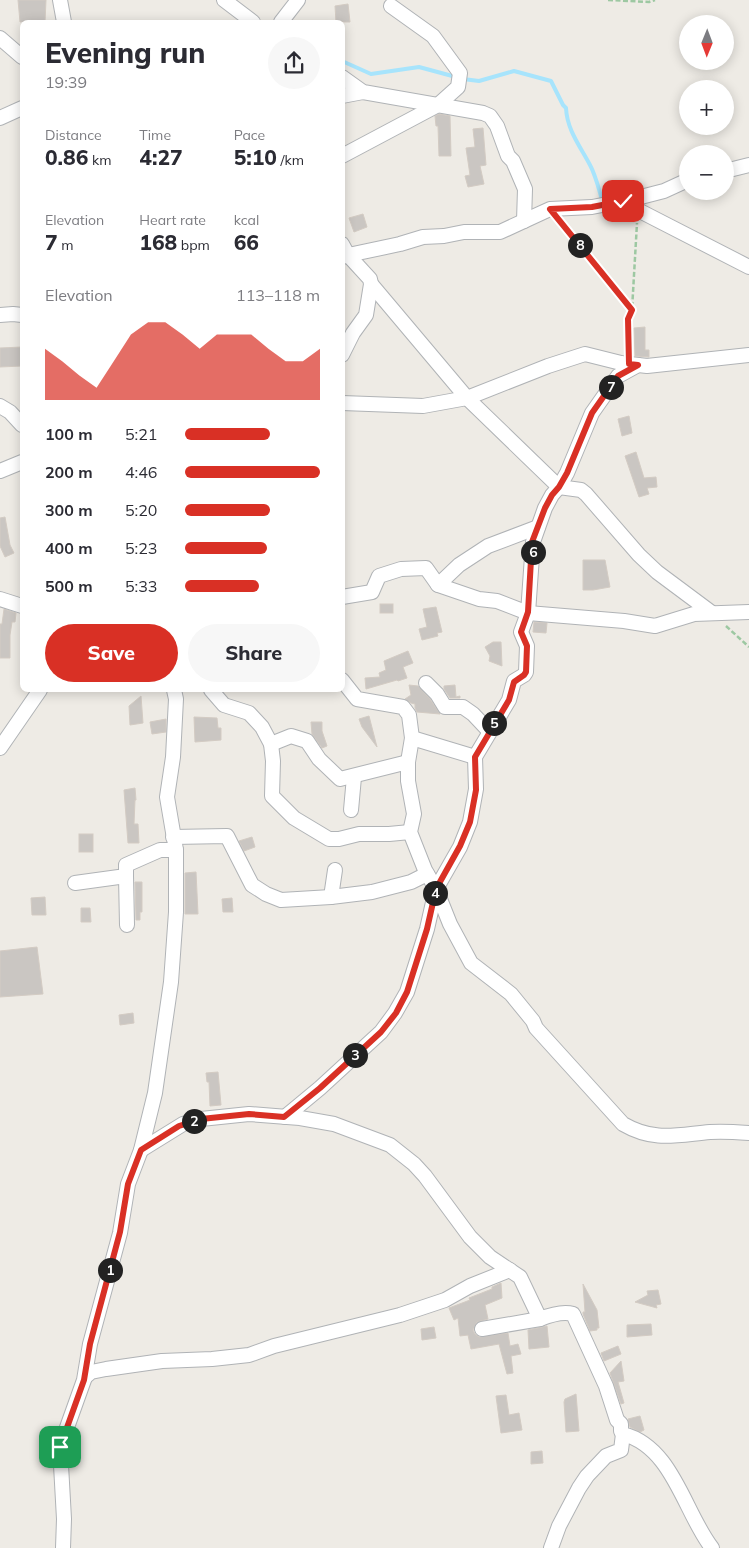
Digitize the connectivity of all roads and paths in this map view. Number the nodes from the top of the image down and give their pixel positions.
1 (60, 0) edge
2 (224, 0) edge
3 (298, 0) edge
4 (608, 0) edge
5 (655, 0) edge
6 (391, 6) dead end
7 (64, 20) edge
8 (250, 20) edge
9 (283, 20) edge
10 (0, 38) edge
11 (20, 55) edge
12 (345, 79) edge
13 (363, 92) junction
14 (345, 95) edge
15 (438, 105) junction
16 (20, 109) edge
17 (0, 118) edge
18 (345, 154) edge
19 (749, 165) edge
20 (734, 169) edge
21 (679, 184) edge
22 (613, 203) junction
23 (634, 208) junction
24 (550, 209) junction
25 (524, 221) junction
26 (345, 252) edge
27 (345, 253) edge
28 (749, 267) edge
29 (371, 284) junction
30 (632, 310) junction
31 (0, 315) edge
32 (20, 315) edge
33 (345, 349) edge
34 (749, 355) edge
35 (634, 365) junction
36 (467, 398) junction
37 (345, 403) edge
38 (0, 406) edge
39 (20, 423) edge
40 (20, 463) edge
41 (0, 472) edge
42 (559, 487) junction
43 (538, 527) junction
44 (438, 585) junction
45 (345, 596) edge
46 (0, 599) edge
47 (20, 605) edge
48 (528, 612) junction
49 (749, 612) edge
50 (712, 613) junction
51 (749, 647) edge
52 (426, 683) dead end
53 (345, 684) edge
54 (39, 692) edge
55 (174, 692) edge
56 (213, 692) edge
57 (489, 731) junction
58 (412, 738) junction
59 (271, 744) junction
60 (0, 748) edge
61 (475, 757) junction
62 (408, 762) junction
63 (354, 777) junction
64 (351, 810) dead end
65 (410, 832) junction
66 (174, 843) junction
67 (335, 870) dead end
68 (427, 874) junction
69 (126, 876) junction
70 (76, 883) dead end
71 (436, 889) junction
72 (332, 897) junction
73 (127, 925) dead end
74 (284, 1117) junction
75 (749, 1133) edge
76 (141, 1150) junction
77 (510, 1270) junction
78 (540, 1319) junction
79 (482, 1329) dead end
80 (84, 1377) junction
81 (623, 1434) junction
82 (63, 1548) edge
83 (551, 1548) edge
84 (712, 1548) edge

1 - 7 street
2 - 8 street
3 - 9 street
4 - 5 path
6 - 15 street
10 - 11 street
12 - 13 street
13 - 14 street
13 - 15 street
15 - 18 street
15 - 25 street
16 - 17 street
19 - 20 street
21 - 22 street
22 - 23 street
22 - 24 street
23 - 28 street
23 - 30 path
24 - 25 street
24 - 30 path
25 - 26 street
27 - 29 street
29 - 33 street
29 - 36 street
30 - 35 path
31 - 32 street
34 - 35 street
35 - 36 street
35 - 42 street
36 - 37 street
36 - 42 street
38 - 39 street
40 - 41 street
42 - 43 street
42 - 50 street
43 - 44 street
43 - 48 street
44 - 45 street
44 - 48 street
46 - 47 street
48 - 50 street
48 - 57 street
49 - 50 street
50 - 51 path
52 - 57 street
53 - 58 street
54 - 60 street
55 - 66 street
56 - 59 street
57 - 61 street
58 - 61 street
58 - 62 street
59 - 63 street
59 - 65 street
61 - 71 street
62 - 63 street
62 - 65 street
63 - 64 street
65 - 68 street
66 - 69 street
66 - 72 street
66 - 76 street
67 - 72 street
68 - 71 street
68 - 72 street
69 - 70 street
69 - 73 street
71 - 74 street
71 - 75 street
74 - 76 street
74 - 77 street
76 - 80 street
77 - 78 street
77 - 80 street
78 - 79 street
78 - 81 street
80 - 82 street
81 - 83 street
81 - 84 street

